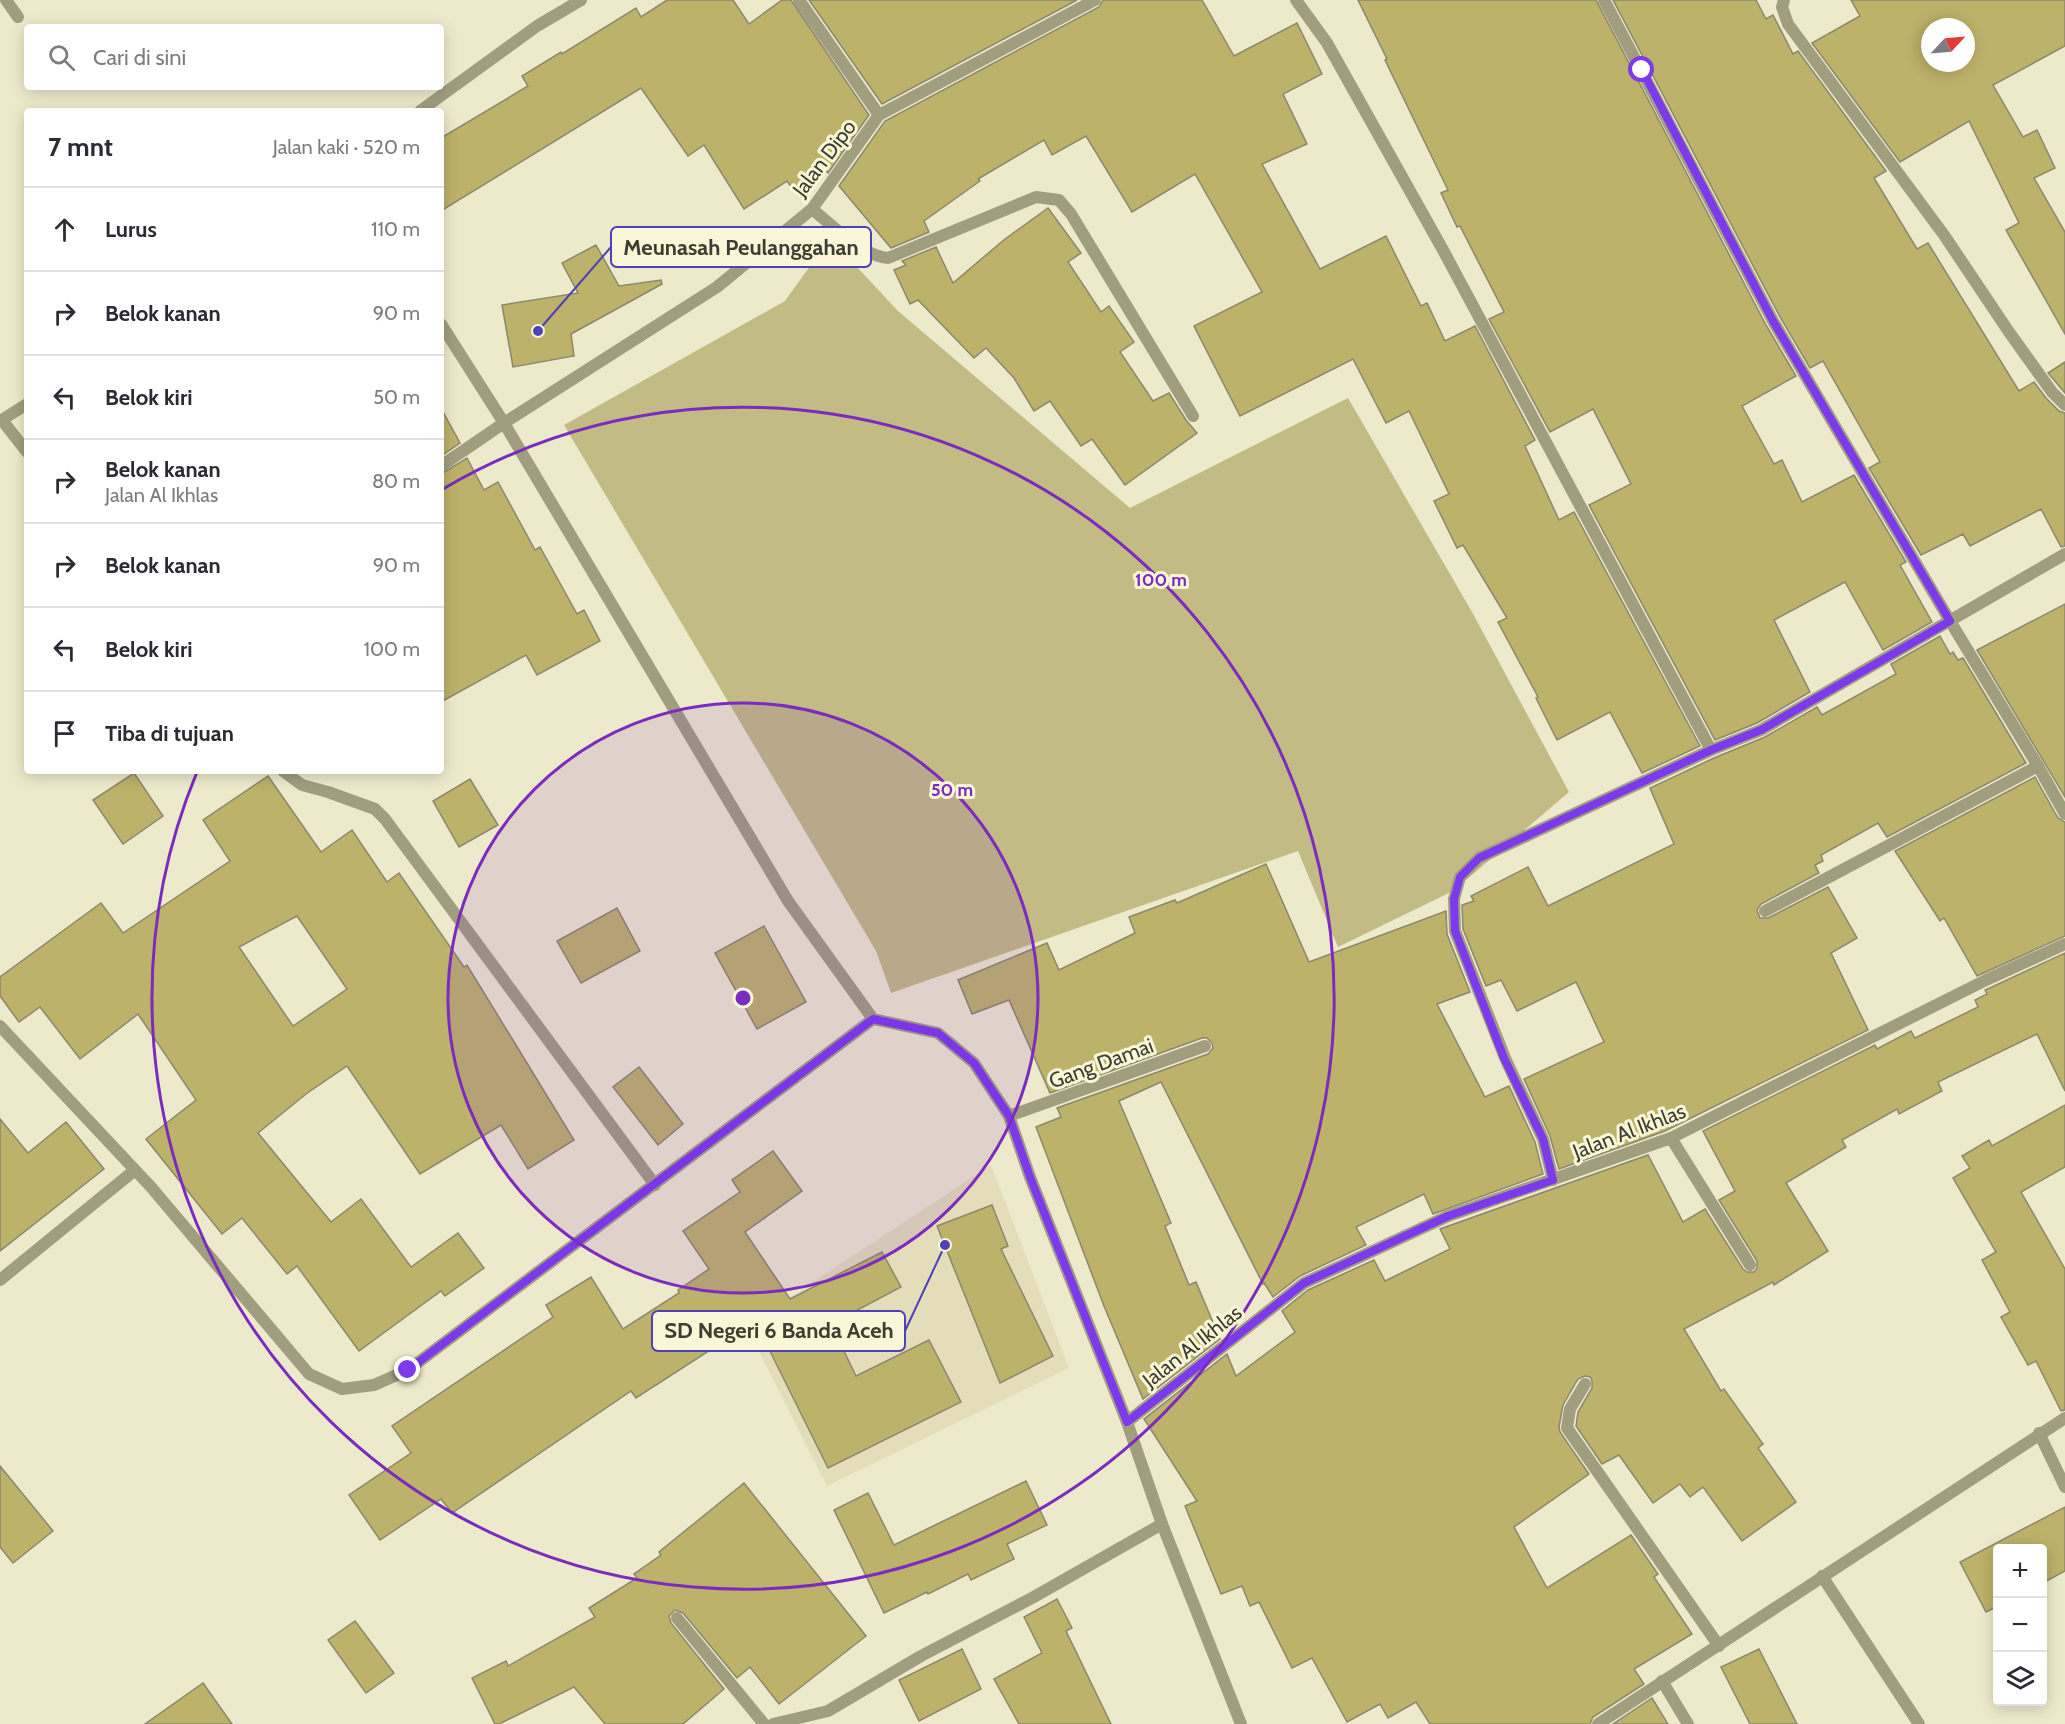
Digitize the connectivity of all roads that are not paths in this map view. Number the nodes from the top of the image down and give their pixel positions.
1 (6, 0) edge
2 (581, 0) edge
3 (799, 0) edge
4 (1095, 0) edge
5 (1296, 0) edge
6 (1604, 0) edge
7 (1784, 0) edge
8 (18, 17) dead end
9 (424, 108) edge
10 (879, 115) junction
11 (812, 209) junction
12 (444, 329) edge
13 (2065, 405) edge
14 (24, 406) edge
15 (1193, 416) dead end
16 (1, 420) edge
17 (504, 423) junction
18 (24, 448) edge
19 (444, 464) edge
20 (2065, 554) edge
21 (1950, 621) junction
22 (1711, 750) junction
23 (2038, 766) junction
24 (287, 774) edge
25 (2065, 814) edge
26 (1765, 911) dead end
27 (2065, 944) edge
28 (873, 1019) junction
29 (0, 1026) edge
30 (1205, 1046) dead end
31 (1009, 1116) junction
32 (1671, 1138) junction
33 (135, 1170) junction
34 (1553, 1180) junction
35 (655, 1185) junction
36 (1750, 1265) dead end
37 (0, 1280) edge
38 (1585, 1384) dead end
39 (2065, 1418) edge
40 (1127, 1422) junction
41 (2039, 1433) junction
42 (2065, 1487) edge
43 (1162, 1524) junction
44 (1822, 1576) junction
45 (677, 1618) dead end
46 (1719, 1646) junction
47 (1662, 1681) junction
48 (764, 1724) edge
49 (773, 1724) edge
50 (1241, 1724) edge
51 (1598, 1724) edge
52 (1688, 1724) edge
53 (1919, 1724) edge

1 - 8 street
2 - 9 street
3 - 10 street, Jalan Dipo
4 - 10 street
5 - 22 street
6 - 21 street
7 - 13 street
10 - 11 street, Jalan Dipo
11 - 15 street
11 - 17 street, Jalan Dipo
12 - 17 street
14 - 16 street
16 - 18 street
17 - 19 street, Jalan Dipo
17 - 28 street
20 - 21 street
21 - 22 street
21 - 23 street
22 - 34 street
23 - 25 street
23 - 26 street
24 - 35 street
27 - 32 street, Jalan Al Ikhlas
28 - 31 street
28 - 35 street
29 - 33 street
30 - 31 street, Gang Damai
31 - 40 street
32 - 34 street, Jalan Al Ikhlas
32 - 36 street
33 - 35 street
33 - 37 street
34 - 40 street, Jalan Al Ikhlas
38 - 46 street
39 - 41 street
40 - 43 street
41 - 42 street
41 - 44 street
43 - 49 street
43 - 50 street
44 - 46 street
44 - 53 street
45 - 48 street
46 - 47 street
47 - 51 street
47 - 52 street

